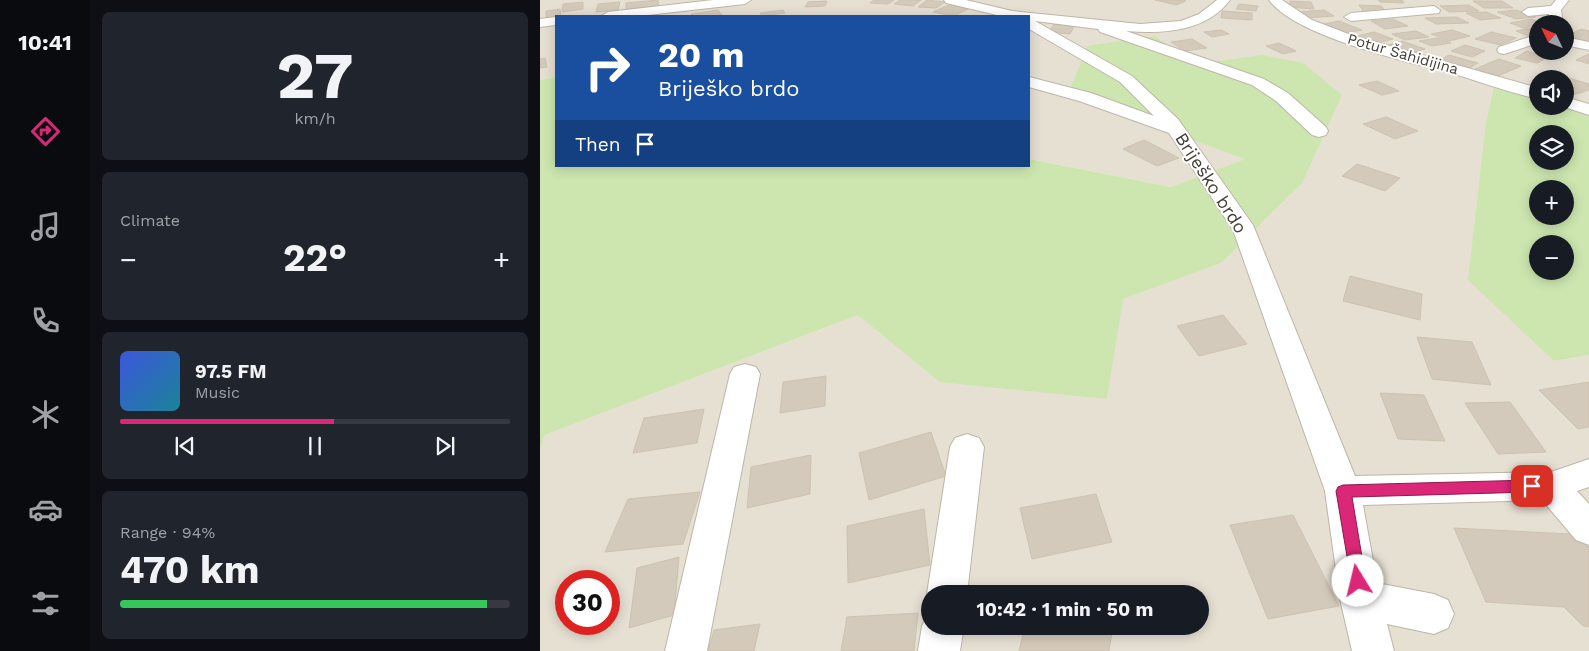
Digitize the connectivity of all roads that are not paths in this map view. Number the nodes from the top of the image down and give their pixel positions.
1 (745, 0) edge
2 (950, 0) edge
3 (987, 0) edge
4 (1224, 0) edge
5 (1275, 0) edge
6 (1419, 0) edge
7 (1559, 5) edge
8 (1528, 12) dead end
9 (617, 15) edge
10 (1008, 15) edge
11 (1014, 15) edge
12 (1030, 16) edge
13 (1351, 17) dead end
14 (555, 21) edge
15 (540, 23) edge
16 (1030, 24) edge
17 (1101, 24) junction
18 (1529, 41) edge
19 (1574, 43) edge
20 (1589, 46) edge
21 (1504, 50) dead end
22 (1030, 82) edge
23 (1529, 91) edge
24 (1574, 105) edge
25 (1589, 110) edge
26 (1176, 129) junction
27 (1320, 131) dead end
28 (745, 374) dead end
29 (967, 447) dead end
30 (1589, 473) edge
31 (1551, 486) junction
32 (1343, 491) junction
33 (1589, 529) edge
34 (948, 585) edge
35 (1360, 599) junction
36 (1434, 614) dead end
37 (942, 635) edge
38 (686, 651) edge
39 (939, 651) edge
40 (1373, 651) edge

1 - 9 street
2 - 10 street
3 - 11 street, Briješko brdo
4 - 17 street
5 - 23 street, Potur Šahidijina
6 - 13 street, Potur Šahidijina
7 - 8 street
12 - 17 street
14 - 15 street
16 - 26 street, Briješko brdo
17 - 27 street
18 - 21 street
19 - 20 street
22 - 26 street
24 - 25 street
26 - 32 street, Briješko brdo
28 - 38 street
29 - 34 street
30 - 31 street
31 - 32 street
31 - 33 street
32 - 35 street, Briješko brdo
35 - 36 street
35 - 40 street, Briješko brdo
37 - 39 street

